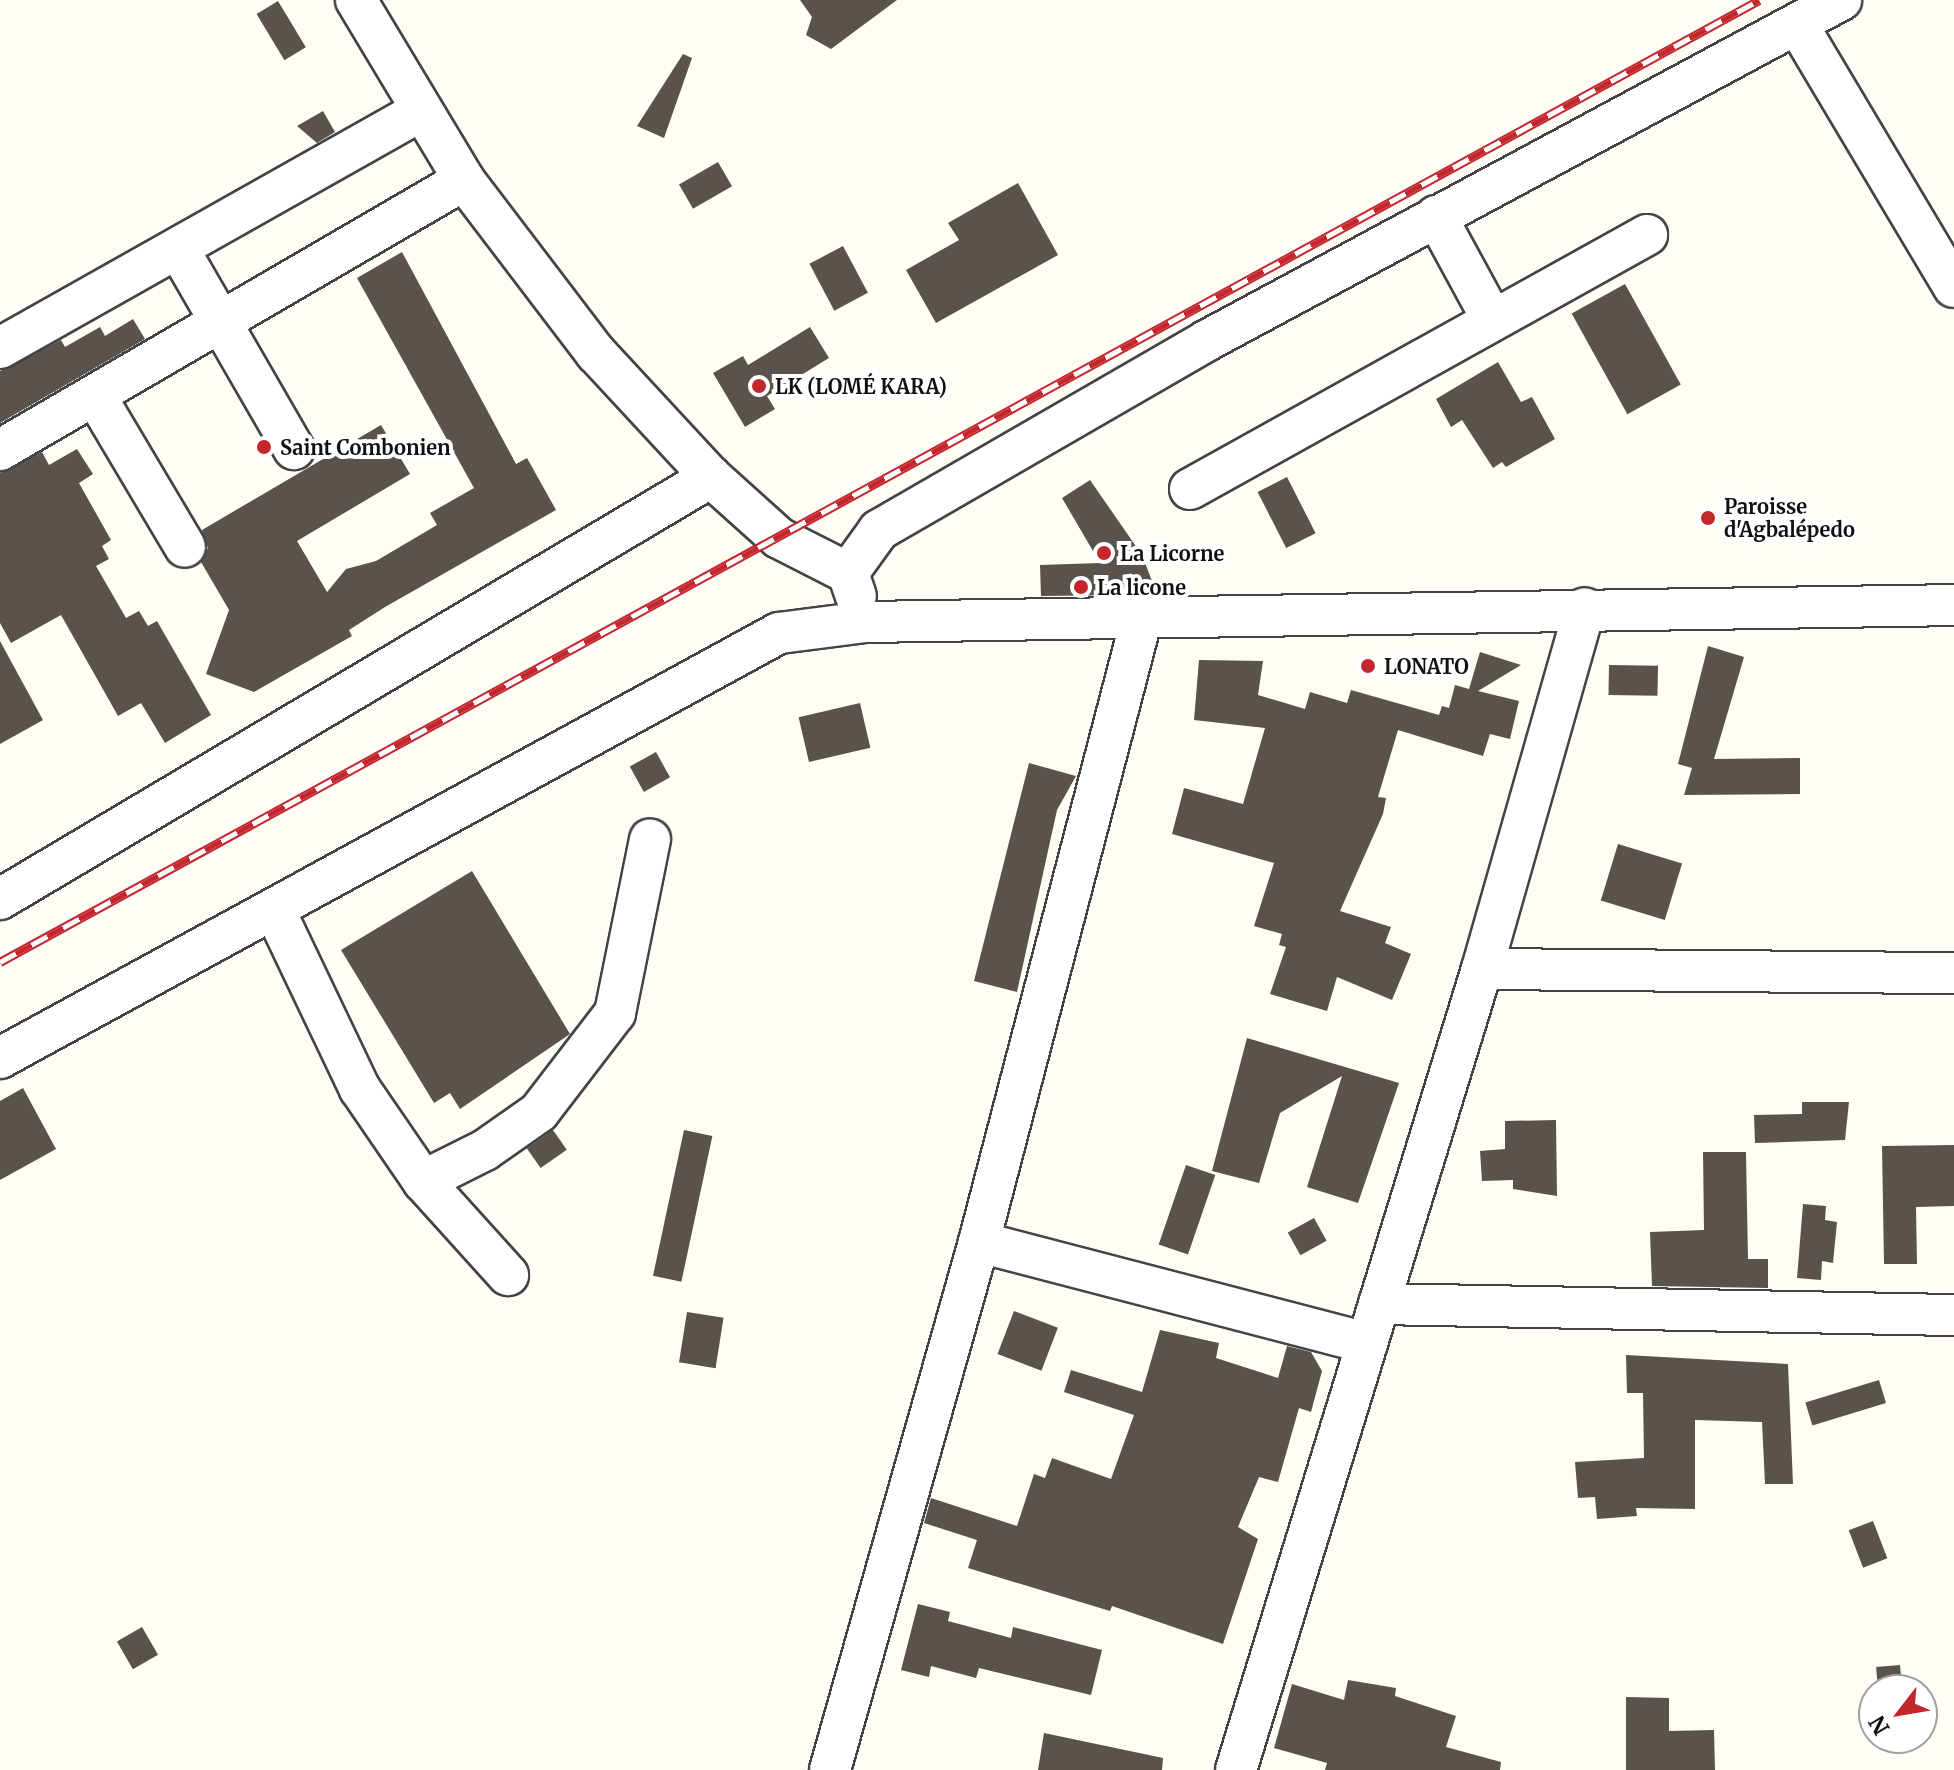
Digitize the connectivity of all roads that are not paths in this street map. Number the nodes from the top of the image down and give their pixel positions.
1 (356, 0) edge
2 (1841, 0) edge
3 (1797, 24) junction
4 (422, 110) junction
5 (464, 180) junction
6 (1436, 216) junction
7 (1647, 235) dead end
8 (179, 250) junction
9 (1954, 287) edge
10 (1492, 319) junction
11 (222, 323) junction
12 (0, 348) edge
13 (96, 397) junction
14 (294, 449) dead end
15 (0, 450) edge
16 (711, 477) junction
17 (1190, 489) dead end
18 (185, 547) dead end
19 (848, 573) junction
20 (1954, 605) edge
21 (1585, 608) junction
22 (1142, 617) junction
23 (865, 622) junction
24 (650, 839) dead end
25 (0, 899) edge
26 (274, 909) junction
27 (1482, 969) junction
28 (1954, 973) edge
29 (0, 1058) edge
30 (423, 1181) junction
31 (979, 1242) junction
32 (508, 1275) dead end
33 (1379, 1304) junction
34 (1954, 1315) edge
35 (1367, 1343) junction
36 (830, 1770) edge
37 (1236, 1770) edge

1 - 4 street
2 - 3 street
3 - 6 street
3 - 9 street
4 - 5 street
4 - 8 street
5 - 11 street
5 - 16 street
6 - 10 street
6 - 19 street
7 - 10 street
8 - 11 street
8 - 12 street
10 - 17 street
11 - 13 street
11 - 14 street
13 - 15 street
13 - 18 street
16 - 19 street
16 - 25 street
19 - 23 street
20 - 21 street
21 - 22 street
21 - 27 street
22 - 23 street
22 - 31 street
23 - 26 street
24 - 30 street
26 - 29 street
26 - 30 street
27 - 28 street
27 - 33 street
30 - 32 street
31 - 35 street
31 - 36 street
33 - 34 street
33 - 35 street
35 - 37 street

